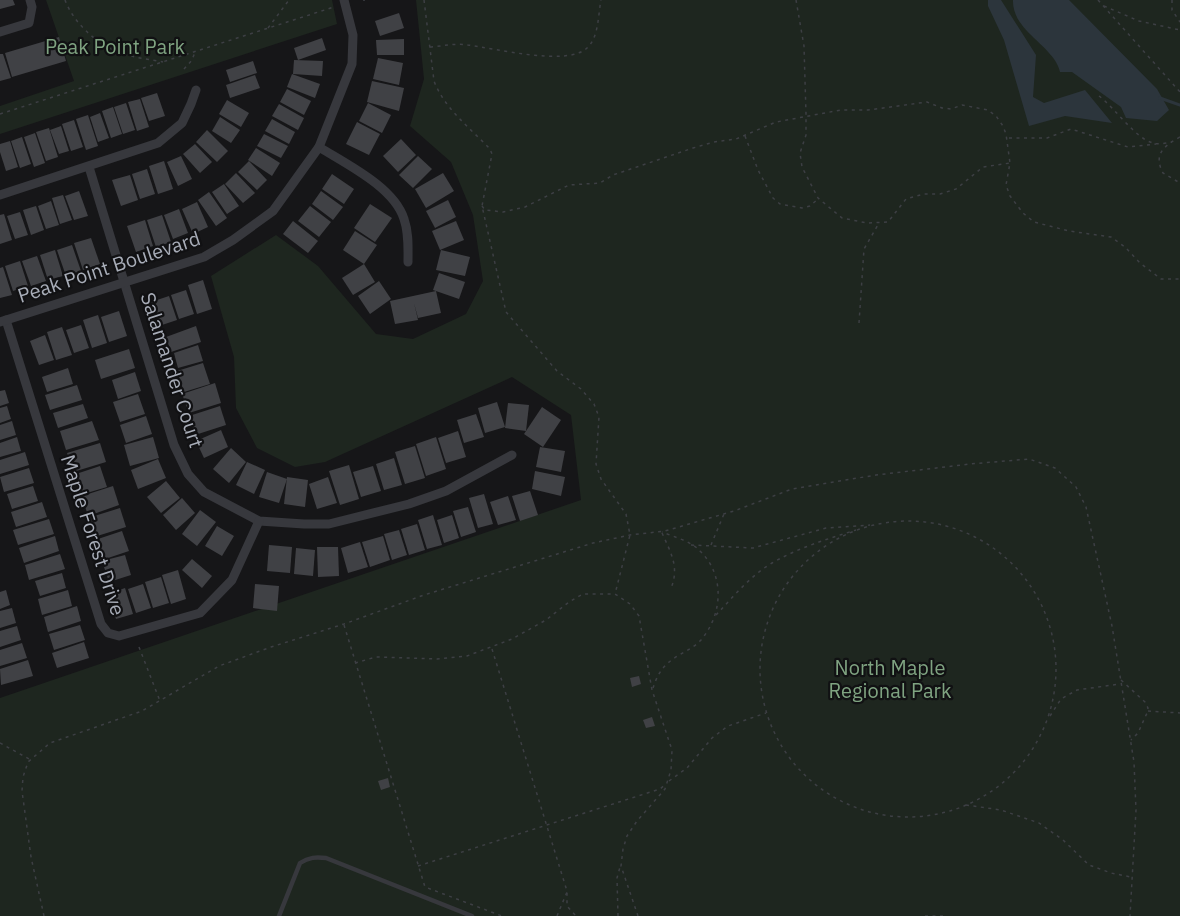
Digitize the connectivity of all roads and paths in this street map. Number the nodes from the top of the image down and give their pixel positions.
1 (30, 0) edge
2 (65, 0) edge
3 (289, 0) edge
4 (344, 0) edge
5 (424, 0) edge
6 (601, 0) edge
7 (796, 0) edge
8 (1098, 0) edge
9 (1172, 0) edge
10 (1102, 6) junction
11 (334, 7) dead end
12 (1180, 22) edge
13 (267, 28) junction
14 (1180, 30) edge
15 (0, 32) edge
16 (430, 47) junction
17 (195, 52) junction
18 (163, 62) junction
19 (184, 69) dead end
20 (196, 90) dead end
21 (1180, 92) edge
22 (1100, 96) dead end
23 (0, 114) edge
24 (806, 116) junction
25 (745, 135) junction
26 (1180, 137) edge
27 (1007, 138) junction
28 (1172, 142) junction
29 (1156, 144) junction
30 (319, 147) junction
31 (1010, 163) junction
32 (88, 167) junction
33 (1180, 183) edge
34 (0, 195) edge
35 (818, 198) junction
36 (482, 206) junction
37 (879, 223) junction
38 (408, 262) dead end
39 (1180, 279) edge
40 (125, 282) junction
41 (3, 321) edge
42 (859, 323) dead end
43 (512, 455) dead end
44 (724, 514) junction
45 (259, 521) junction
46 (874, 525) junction
47 (661, 532) junction
48 (630, 535) junction
49 (691, 545) junction
50 (711, 546) junction
51 (671, 588) dead end
52 (615, 594) junction
53 (716, 615) junction
54 (344, 624) junction
55 (139, 647) dead end
56 (492, 648) junction
57 (356, 663) junction
58 (1120, 680) junction
59 (1121, 684) junction
60 (652, 690) junction
61 (160, 701) junction
62 (1147, 711) junction
63 (767, 712) junction
64 (1180, 713) edge
65 (1048, 720) junction
66 (1130, 740) junction
67 (0, 743) edge
68 (31, 760) junction
69 (667, 782) junction
70 (964, 805) junction
71 (546, 825) junction
72 (418, 866) junction
73 (621, 866) junction
74 (1132, 877) junction
75 (567, 891) junction
76 (44, 916) edge
77 (279, 916) edge
78 (472, 916) edge
79 (502, 916) edge
80 (557, 916) edge
81 (576, 916) edge
82 (618, 916) edge
83 (638, 916) edge
84 (925, 916) edge
85 (946, 916) edge
86 (1130, 916) edge

1 - 15 street
2 - 18 path
3 - 13 path
4 - 30 street, Peak Point Boulevard
5 - 16 path
6 - 16 path
7 - 24 path
8 - 10 path
9 - 12 path
10 - 14 path
10 - 21 path
11 - 13 path
13 - 17 path
16 - 36 path
17 - 18 path
17 - 19 path
18 - 23 path
20 - 32 street
22 - 29 path
24 - 25 path
24 - 27 path
24 - 35 path
25 - 35 path
25 - 36 path
26 - 28 path
27 - 29 path
27 - 31 path
28 - 29 path
28 - 33 path
30 - 38 street
30 - 40 street, Peak Point Boulevard
31 - 37 path
31 - 39 path
32 - 34 street
32 - 40 street, Salamander Court
35 - 37 path
36 - 48 path
37 - 42 path
40 - 41 street, Peak Point Boulevard
40 - 45 street, Salamander Court
41 - 45 street, Maple Forest Drive
43 - 45 street, Salamander Court
44 - 47 path
44 - 50 path
44 - 58 path
46 - 50 path
46 - 53 path
46 - 63 path
46 - 65 path
47 - 48 path
47 - 49 path
47 - 51 path
48 - 52 path
48 - 54 path
49 - 50 path
49 - 53 path
52 - 56 path
52 - 60 path
53 - 60 path
54 - 57 path
54 - 61 path
55 - 61 path
56 - 57 path
56 - 71 path
57 - 72 path
58 - 59 path
58 - 62 path
59 - 65 path
59 - 66 path
60 - 69 path
61 - 68 path
62 - 64 path
62 - 66 path
63 - 69 path
63 - 70 path
65 - 70 path
66 - 74 path
67 - 68 path
68 - 76 path
69 - 71 path
69 - 73 path
70 - 74 path
71 - 72 path
71 - 75 path
72 - 79 path
73 - 82 path
73 - 83 path
74 - 86 path
75 - 80 path
75 - 81 path
77 - 78 lane
84 - 85 path

